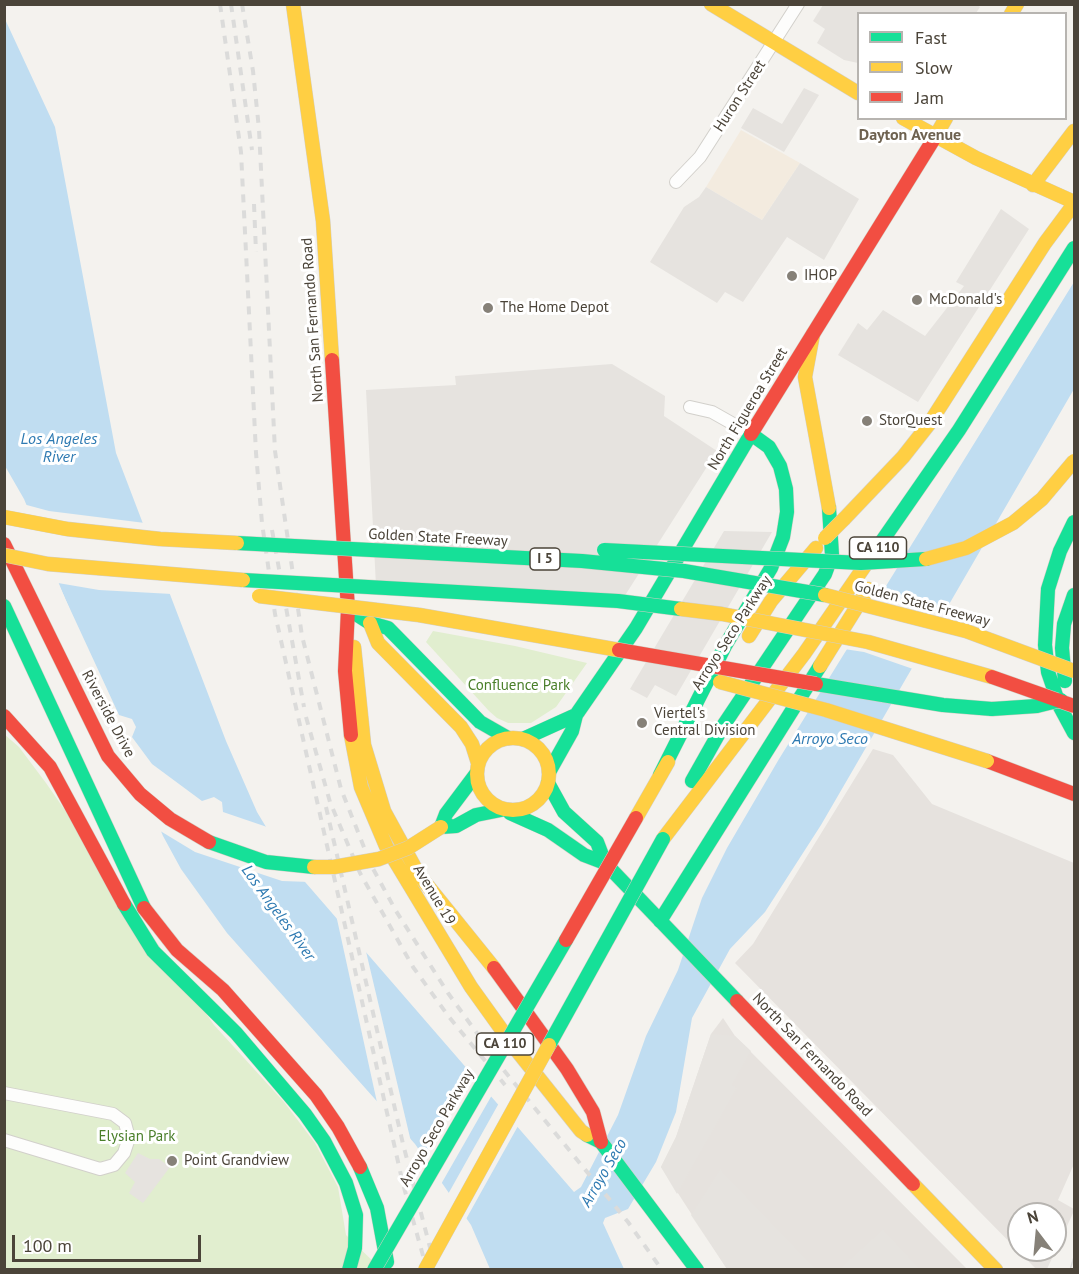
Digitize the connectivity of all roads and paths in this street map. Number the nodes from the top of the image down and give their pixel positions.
1 (293, 4) edge
2 (711, 4) edge
3 (798, 4) edge
4 (774, 43) junction
5 (857, 92) edge
6 (906, 120) edge
7 (945, 120) edge
8 (1074, 131) edge
9 (935, 137) junction
10 (676, 182) dead end
11 (1033, 185) junction
12 (1074, 203) edge
13 (1074, 248) edge
14 (813, 334) junction
15 (690, 407) dead end
16 (960, 430) junction
17 (751, 434) junction
18 (1074, 461) edge
19 (4, 517) edge
20 (1074, 522) edge
21 (4, 544) edge
22 (4, 555) edge
23 (471, 556) junction
24 (48, 564) junction
25 (131, 586) dead end
26 (244, 595) dead end
27 (1074, 595) edge
28 (4, 606) edge
29 (348, 614) junction
30 (370, 624) junction
31 (565, 642) junction
32 (1074, 671) edge
33 (1074, 696) edge
34 (1074, 706) edge
35 (1074, 713) edge
36 (576, 715) junction
37 (4, 716) edge
38 (1074, 733) edge
39 (507, 738) junction
40 (523, 739) junction
41 (477, 769) junction
42 (660, 775) junction
43 (549, 777) junction
44 (1074, 794) edge
45 (505, 811) junction
46 (441, 827) junction
47 (664, 838) junction
48 (604, 863) junction
49 (660, 921) junction
50 (4, 1093) edge
51 (4, 1140) edge
52 (601, 1142) junction
53 (349, 1269) edge
54 (374, 1269) edge
55 (387, 1269) edge
56 (425, 1269) edge
57 (697, 1269) edge
58 (996, 1269) edge

1 - 29 main road, North San Fernando Road
2 - 4 main road
3 - 4 street, Huron Street
4 - 5 main road
4 - 10 street, Huron Street
6 - 9 main road
7 - 9 main road, North Figueroa Street
8 - 11 main road
9 - 11 main road
9 - 14 main road, North Figueroa Street
11 - 12 main road
12 - 42 main road, Arroyo Seco Parkway / CA 110, bridge
13 - 16 main road, CA 110
14 - 17 main road, North Figueroa Street
14 - 47 main road
15 - 17 street
16 - 47 main road, CA 110
16 - 49 main road
17 - 36 main road, North Figueroa Street
17 - 42 main road
18 - 23 main road, bridge
19 - 23 main road, Golden State Freeway / I 5, bridge
20 - 38 main road
21 - 46 main road, Riverside Drive, bridge
22 - 24 main road, bridge
23 - 32 main road, Golden State Freeway / I 5, bridge
24 - 25 main road, bridge
24 - 34 main road, bridge
26 - 31 main road, bridge
27 - 35 main road
28 - 55 main road
29 - 30 main road
29 - 52 main road, Avenue 19
29 - 52 main road, Avenue 19
30 - 39 main road
30 - 41 main road
31 - 33 main road, bridge
31 - 44 main road, bridge
36 - 40 main road
36 - 43 main road, North Figueroa Street
37 - 53 main road
39 - 40 main road
39 - 41 main road
40 - 43 main road
41 - 45 main road
41 - 46 main road, Riverside Drive
42 - 54 main road, Arroyo Seco Parkway / CA 110, bridge
43 - 45 main road
43 - 48 main road, North San Fernando Road
45 - 46 main road, Riverside Drive
45 - 48 main road, North San Fernando Road
47 - 56 main road, CA 110, bridge
48 - 49 main road, North San Fernando Road
49 - 58 main road, North San Fernando Road
50 - 51 street
52 - 57 main road, Avenue 19

